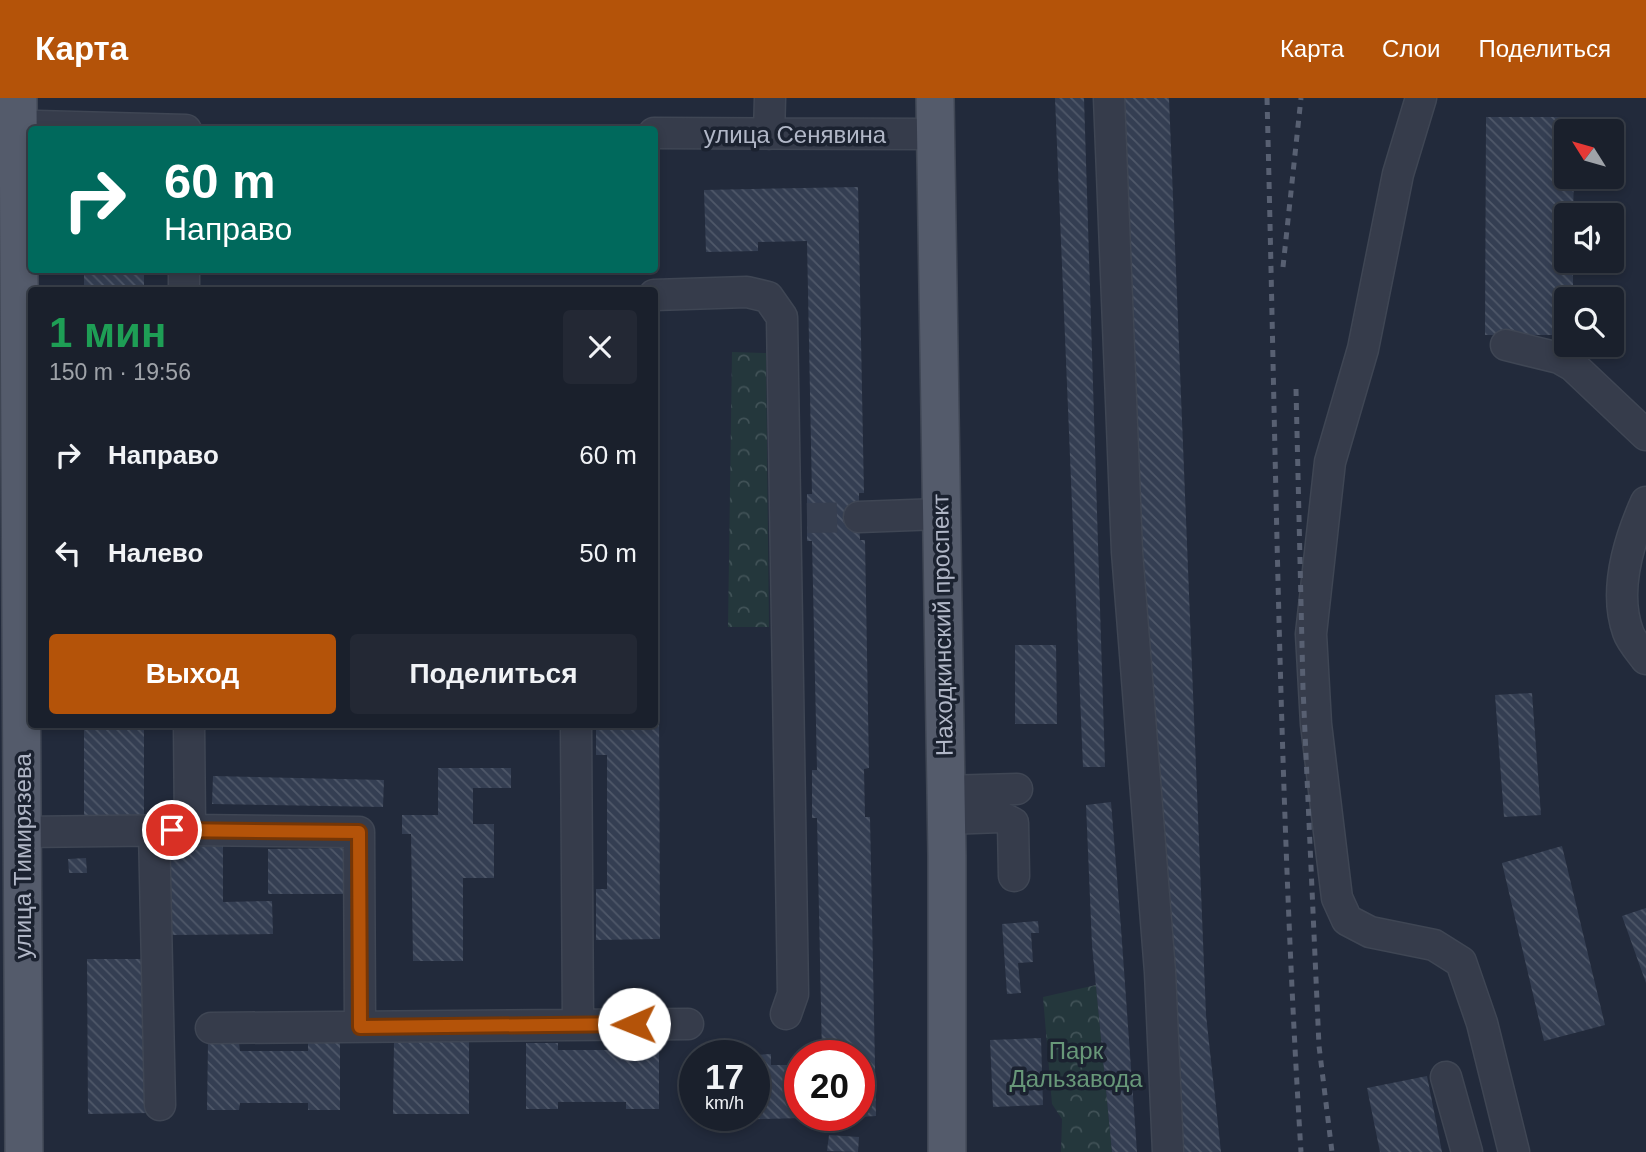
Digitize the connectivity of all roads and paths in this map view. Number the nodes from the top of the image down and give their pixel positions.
1 (770, 98) edge
2 (935, 98) edge
3 (1109, 98) edge
4 (1421, 98) edge
5 (12, 116) edge
6 (136, 126) edge
7 (658, 133) edge
8 (769, 134) junction
9 (936, 134) junction
10 (658, 295) edge
11 (1506, 345) dead end
12 (1646, 435) edge
13 (1646, 502) edge
14 (940, 514) junction
15 (859, 517) tunnel mouth
16 (1646, 659) edge
17 (189, 728) edge
18 (576, 728) edge
19 (1017, 789) dead end
20 (946, 805) junction
21 (190, 830) junction
22 (154, 831) junction
23 (22, 832) junction
24 (11, 871) edge
25 (1014, 876) dead end
26 (786, 1014) dead end
27 (688, 1024) dead end
28 (579, 1025) junction
29 (360, 1027) junction
30 (211, 1028) dead end
31 (1446, 1077) dead end
32 (160, 1105) dead end
33 (24, 1152) edge
34 (947, 1152) edge
35 (1168, 1152) edge
36 (1467, 1152) edge
37 (1514, 1152) edge

1 - 8 street
2 - 9 main road, Находкинский проспект
3 - 35 street
4 - 37 street
5 - 6 street
5 - 23 main road, улица Тимирязева
7 - 8 street, улица Сенявина
8 - 9 street, улица Сенявина
9 - 14 main road, Находкинский проспект
10 - 26 street
11 - 12 street
13 - 16 street
14 - 15 street
14 - 20 main road, Находкинский проспект
17 - 21 street
18 - 28 street
19 - 20 street
20 - 25 street
20 - 34 main road, Находкинский проспект
21 - 22 street
21 - 29 street
22 - 23 street
22 - 32 street
23 - 24 main road, улица Тимирязева
24 - 33 main road, улица Тимирязева
27 - 28 street
28 - 29 street
29 - 30 street
31 - 36 street

